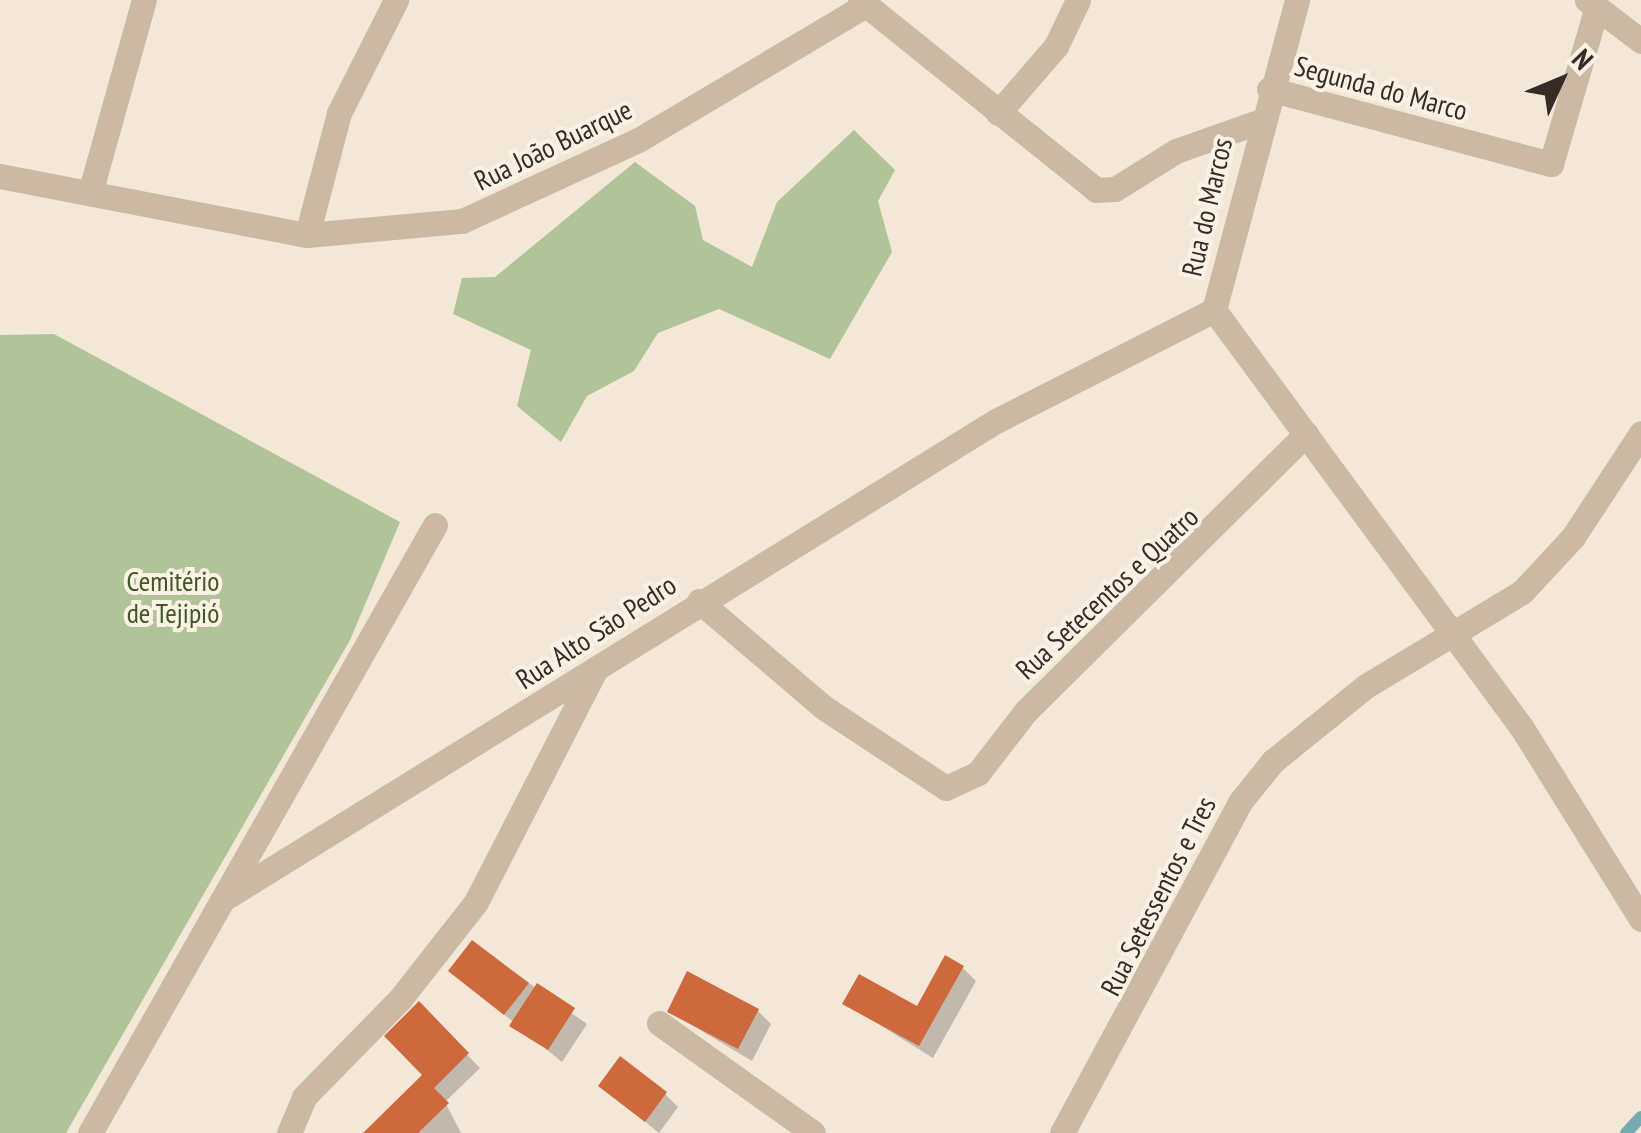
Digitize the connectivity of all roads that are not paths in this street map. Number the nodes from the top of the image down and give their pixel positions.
1 (144, 0) edge
2 (396, 0) edge
3 (1078, 0) edge
4 (1298, 0) edge
5 (863, 3) edge
6 (1592, 4) edge
7 (1641, 41) edge
8 (1269, 89) junction
9 (998, 113) junction
10 (1258, 122) junction
11 (0, 176) edge
12 (90, 192) junction
13 (307, 234) junction
14 (1214, 310) junction
15 (996, 420) joint
16 (1641, 433) edge
17 (1306, 434) junction
18 (435, 525) dead end
19 (699, 601) junction
20 (1454, 642) junction
21 (594, 670) junction
22 (228, 896) junction
23 (1641, 919) edge
24 (659, 1022) dead end
25 (288, 1128) edge
26 (90, 1133) edge
27 (813, 1133) edge
28 (1062, 1133) edge

1 - 12 street
2 - 13 street
3 - 9 street
4 - 8 street, Rua do Marcos
5 - 9 street
5 - 13 street, Rua João Buarque
6 - 7 street
6 - 8 street, Segunda do Marco
8 - 10 street, Rua do Marcos
9 - 10 street
10 - 14 street, Rua do Marcos
11 - 12 street, Rua João Buarque
12 - 13 street, Rua João Buarque
14 - 15 street, Rua do Marcos
14 - 17 street
15 - 19 street, Rua Alto São Pedro
16 - 20 street, Rua Setessentos e Tres
17 - 19 street, Rua Setecentos e Quatro
17 - 20 street
18 - 22 street
19 - 21 street, Rua Alto São Pedro
20 - 23 street
20 - 28 street, Rua Setessentos e Tres
21 - 22 street, Rua Alto São Pedro
21 - 25 street
22 - 26 street
24 - 27 street

